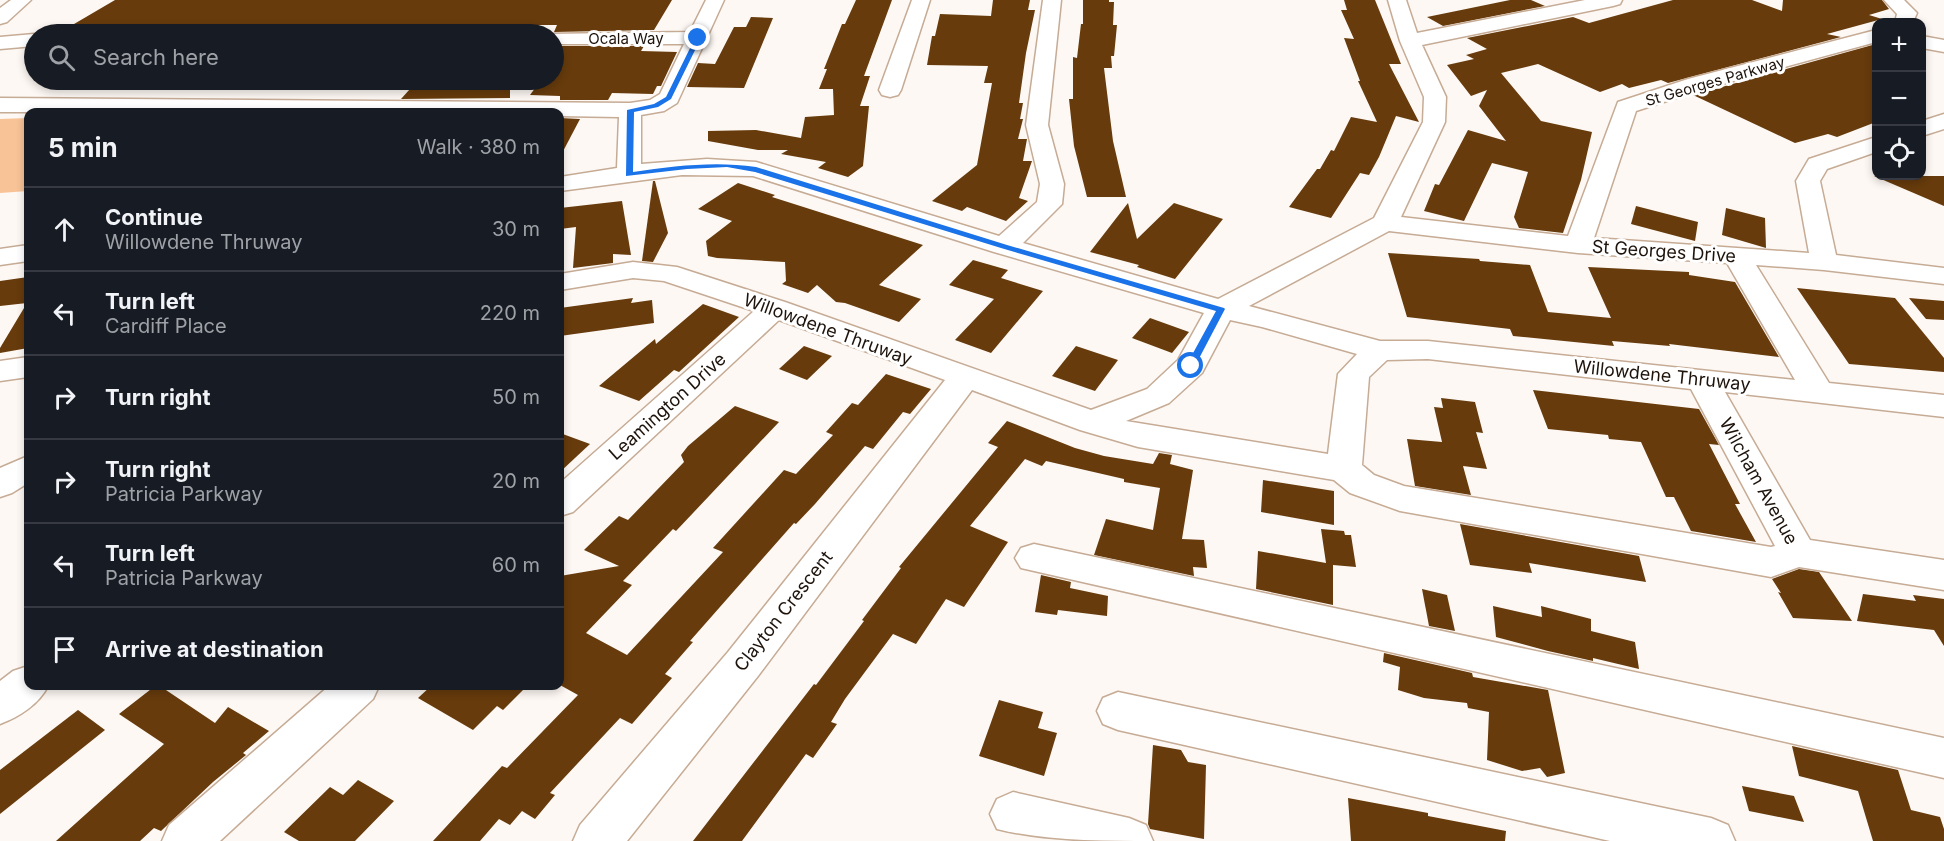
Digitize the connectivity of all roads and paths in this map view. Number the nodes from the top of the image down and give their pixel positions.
1 (22, 0) edge
2 (715, 0) edge
3 (921, 0) edge
4 (1052, 0) edge
5 (1396, 0) edge
6 (1613, 0) edge
7 (1893, 0) edge
8 (0, 18) edge
9 (1905, 18) edge
10 (1872, 37) edge
11 (564, 38) edge
12 (698, 38) junction
13 (24, 41) edge
14 (1410, 41) junction
15 (0, 43) edge
16 (1926, 43) edge
17 (1944, 46) edge
18 (890, 90) dead end
19 (0, 105) edge
20 (378, 108) edge
21 (564, 109) edge
22 (630, 110) junction
23 (1944, 121) edge
24 (1926, 128) edge
25 (1872, 145) edge
26 (629, 175) junction
27 (564, 183) edge
28 (1385, 223) junction
29 (1578, 245) junction
30 (1004, 246) junction
31 (24, 254) edge
32 (1736, 255) junction
33 (0, 257) edge
34 (1824, 262) junction
35 (1944, 276) edge
36 (564, 281) edge
37 (775, 308) junction
38 (1221, 309) junction
39 (1379, 351) junction
40 (24, 368) edge
41 (0, 371) edge
42 (964, 378) junction
43 (1702, 379) junction
44 (1820, 394) junction
45 (1944, 406) edge
46 (1092, 422) junction
47 (1344, 469) junction
48 (24, 470) edge
49 (0, 484) edge
50 (564, 499) edge
51 (1798, 553) junction
52 (1035, 558) dead end
53 (1944, 575) edge
54 (24, 687) edge
55 (354, 690) edge
56 (0, 705) edge
57 (1118, 711) dead end
58 (1944, 758) edge
59 (1013, 814) dead end
60 (186, 841) edge
61 (597, 841) edge
62 (1129, 841) edge
63 (1711, 841) edge

1 - 8 street
2 - 12 street
3 - 18 street
4 - 30 street
5 - 14 street
6 - 14 street
7 - 9 street
10 - 29 street, St Georges Parkway
11 - 12 street, Ocala Way
12 - 22 street
13 - 15 street
14 - 28 street
16 - 17 street
19 - 20 street
21 - 22 street
22 - 26 street
23 - 24 street
25 - 34 street
26 - 27 street, Willowdene Thruway
26 - 30 street, Willowdene Thruway
28 - 29 street, St Georges Drive
28 - 38 street
29 - 32 street, St Georges Drive
30 - 38 street, Willowdene Thruway
31 - 33 street
32 - 34 street, St Georges Drive
32 - 44 street
34 - 35 street, St Georges Drive
36 - 37 street, Willowdene Thruway
37 - 42 street, Willowdene Thruway
37 - 50 street, Leamington Drive
38 - 39 street, Willowdene Thruway
38 - 46 street
39 - 43 street, Willowdene Thruway
39 - 47 street
40 - 41 street
42 - 46 street, Willowdene Thruway
42 - 61 street, Clayton Crescent
43 - 44 street, Willowdene Thruway
43 - 51 street, Wilcham Avenue
44 - 45 street, Willowdene Thruway
46 - 47 street, Willowdene Thruway
47 - 51 street
48 - 49 street
51 - 53 street
52 - 58 street
54 - 56 street
55 - 60 street
57 - 63 street
59 - 62 street

